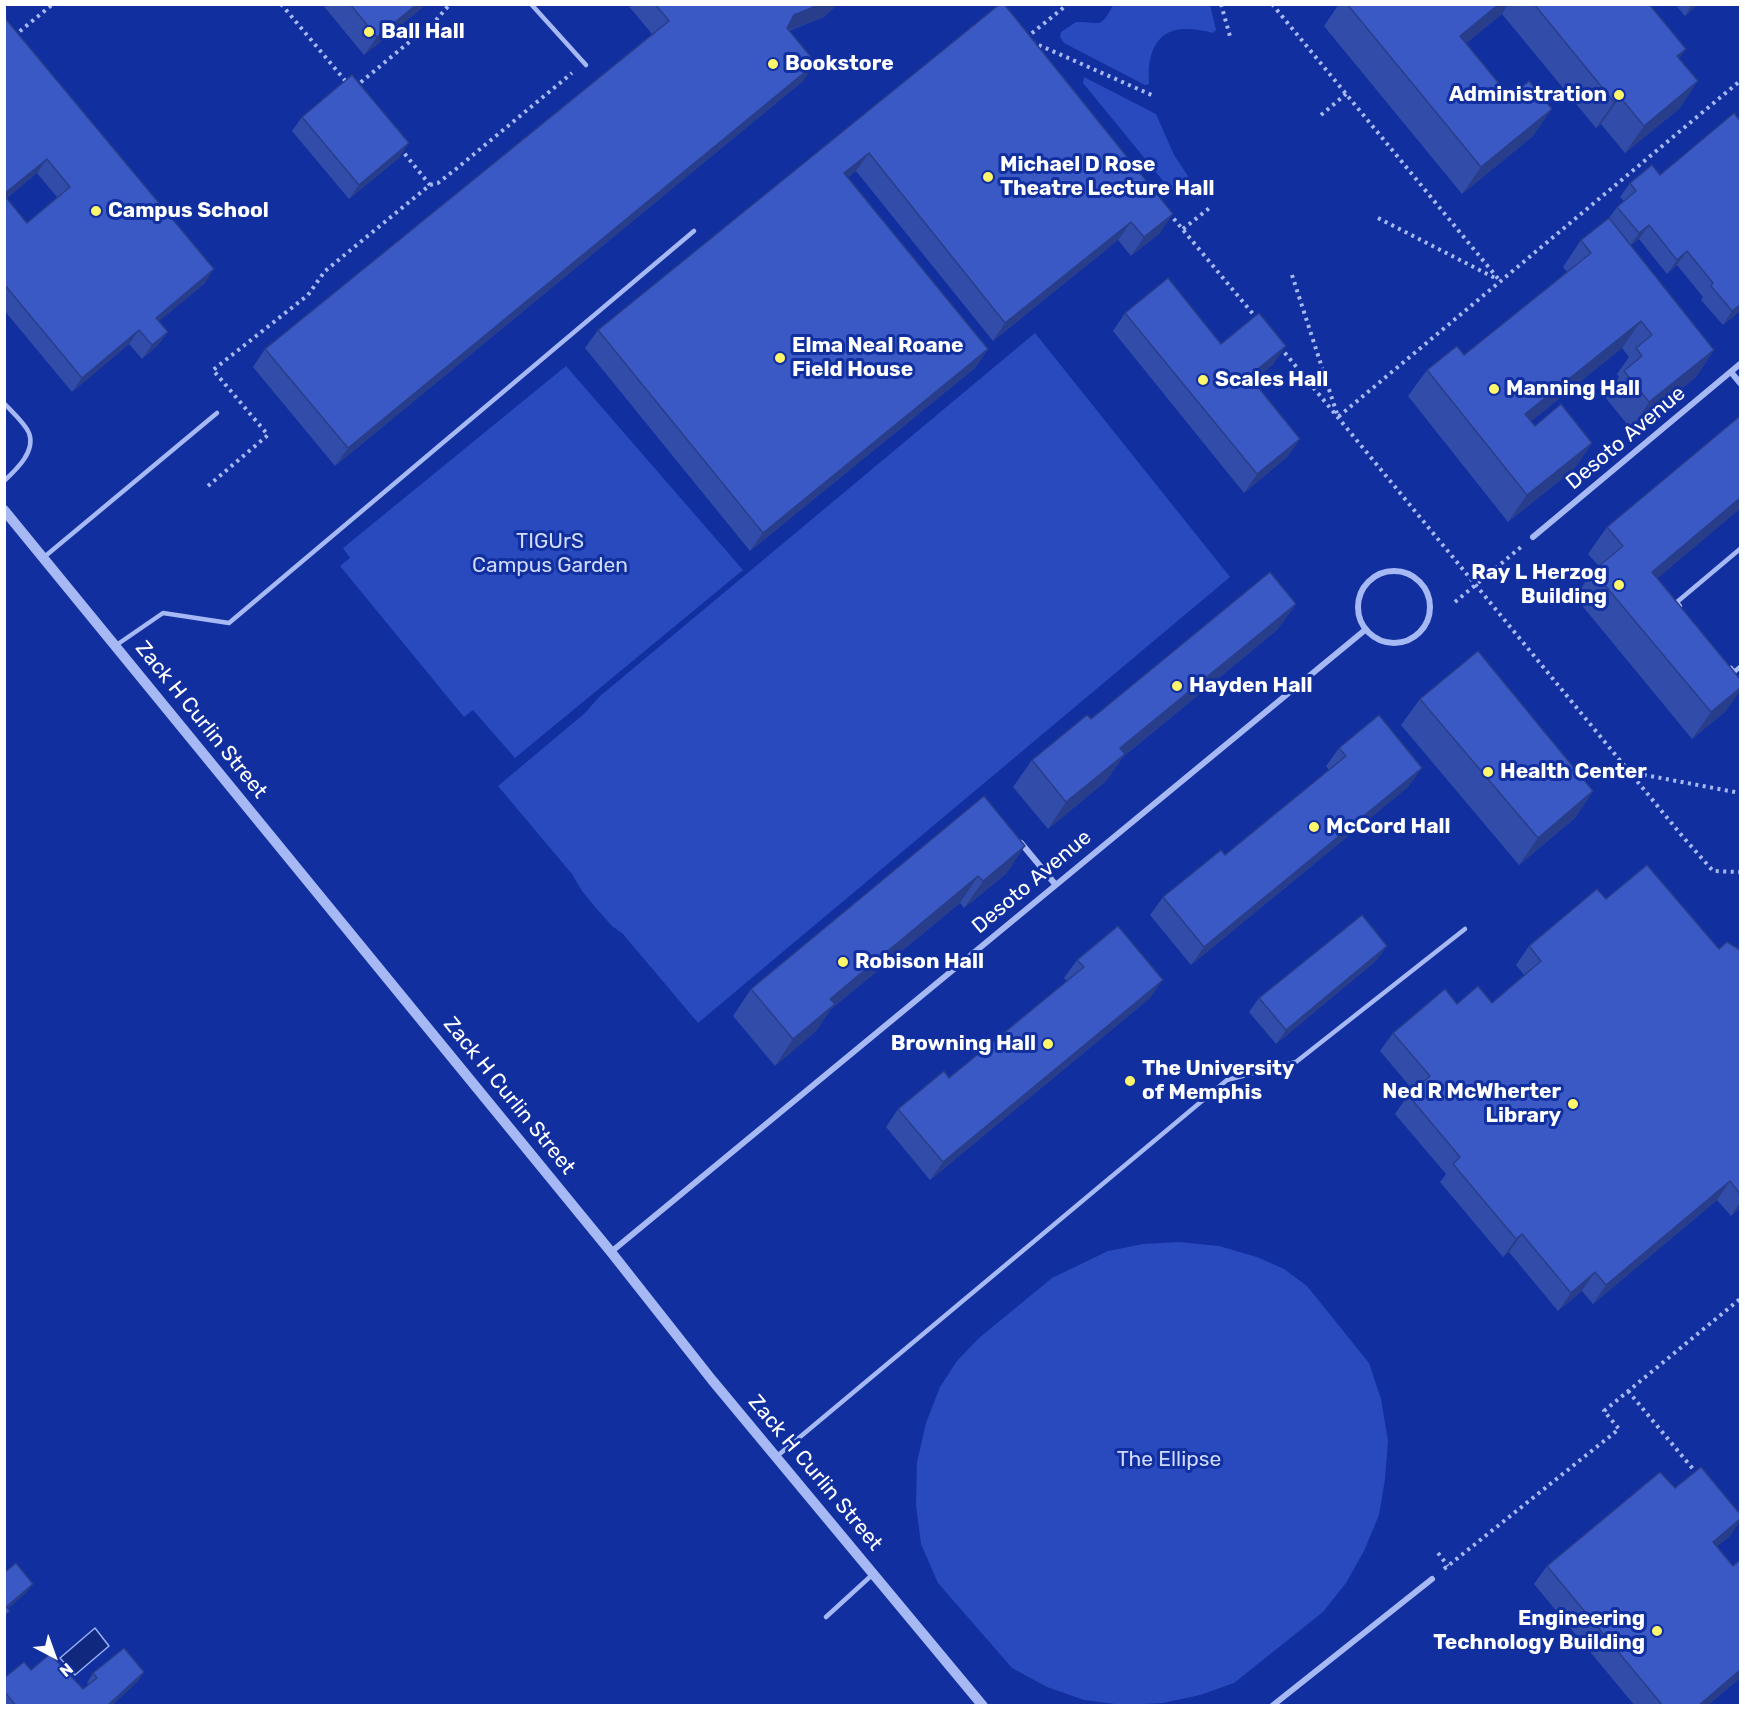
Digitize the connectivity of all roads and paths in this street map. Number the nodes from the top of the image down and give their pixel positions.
1 (53, 4) edge
2 (281, 4) edge
3 (450, 4) edge
4 (531, 4) edge
5 (1068, 4) edge
6 (1221, 4) edge
7 (1272, 4) edge
8 (1019, 30) edge
9 (13, 37) edge
10 (1026, 39) junction
11 (1231, 40) dead end
12 (1033, 48) edge
13 (584, 63) joint
14 (1740, 81) edge
15 (1346, 94) junction
16 (1154, 96) dead end
17 (1321, 115) dead end
18 (394, 141) edge
19 (430, 185) junction
20 (1212, 206) dead end
21 (1168, 211) edge
22 (1378, 218) dead end
23 (1183, 229) junction
24 (694, 231) dead end
25 (1292, 275) dead end
26 (1264, 328) edge
27 (1279, 345) edge
28 (1740, 364) edge
29 (1731, 372) junction
30 (1740, 383) edge
31 (4, 403) edge
32 (217, 414) dead end
33 (1338, 417) junction
34 (4, 481) edge
35 (208, 486) dead end
36 (4, 510) edge
37 (1533, 537) joint
38 (1740, 549) edge
39 (43, 558) junction
40 (1476, 585) junction
41 (1455, 602) dead end
42 (1684, 611) edge
43 (1365, 630) junction
44 (115, 646) junction
45 (1727, 663) edge
46 (1740, 667) edge
47 (1629, 772) junction
48 (1740, 793) edge
49 (1016, 837) edge
50 (1740, 872) edge
51 (1055, 884) junction
52 (1465, 928) dead end
53 (611, 1252) junction
54 (1740, 1299) edge
55 (1628, 1391) junction
56 (776, 1457) junction
57 (1699, 1476) edge
58 (1438, 1552) dead end
59 (1449, 1566) junction
60 (874, 1573) junction
61 (1432, 1579) joint
62 (826, 1617) dead end
63 (984, 1706) edge
64 (1272, 1706) edge

1 - 9 path
2 - 3 path
4 - 13 lane
5 - 10 path
6 - 11 path
7 - 15 path
8 - 10 path
10 - 12 path
10 - 16 path
13 - 19 path
14 - 33 path
15 - 17 path
15 - 22 path
18 - 19 path
19 - 35 path
20 - 23 path
21 - 23 path
23 - 26 path
24 - 44 lane
25 - 33 path
27 - 33 path
28 - 29 street, Desoto Avenue
29 - 30 street
29 - 37 street, Desoto Avenue
31 - 34 lane
32 - 39 lane
33 - 40 path
36 - 39 street, Zack H Curlin Street
37 - 40 path
38 - 42 lane
39 - 44 street, Zack H Curlin Street
40 - 41 path
40 - 47 path
43 - 43 street
43 - 51 street, Desoto Avenue
44 - 53 street, Zack H Curlin Street
45 - 46 lane
47 - 48 path
47 - 50 path
49 - 51 street
51 - 53 street, Desoto Avenue
52 - 56 lane
53 - 56 street, Zack H Curlin Street
54 - 55 path
55 - 57 path
55 - 59 path
56 - 60 street, Zack H Curlin Street
58 - 59 path
59 - 61 path
60 - 62 lane
60 - 63 street, Zack H Curlin Street
61 - 64 street

